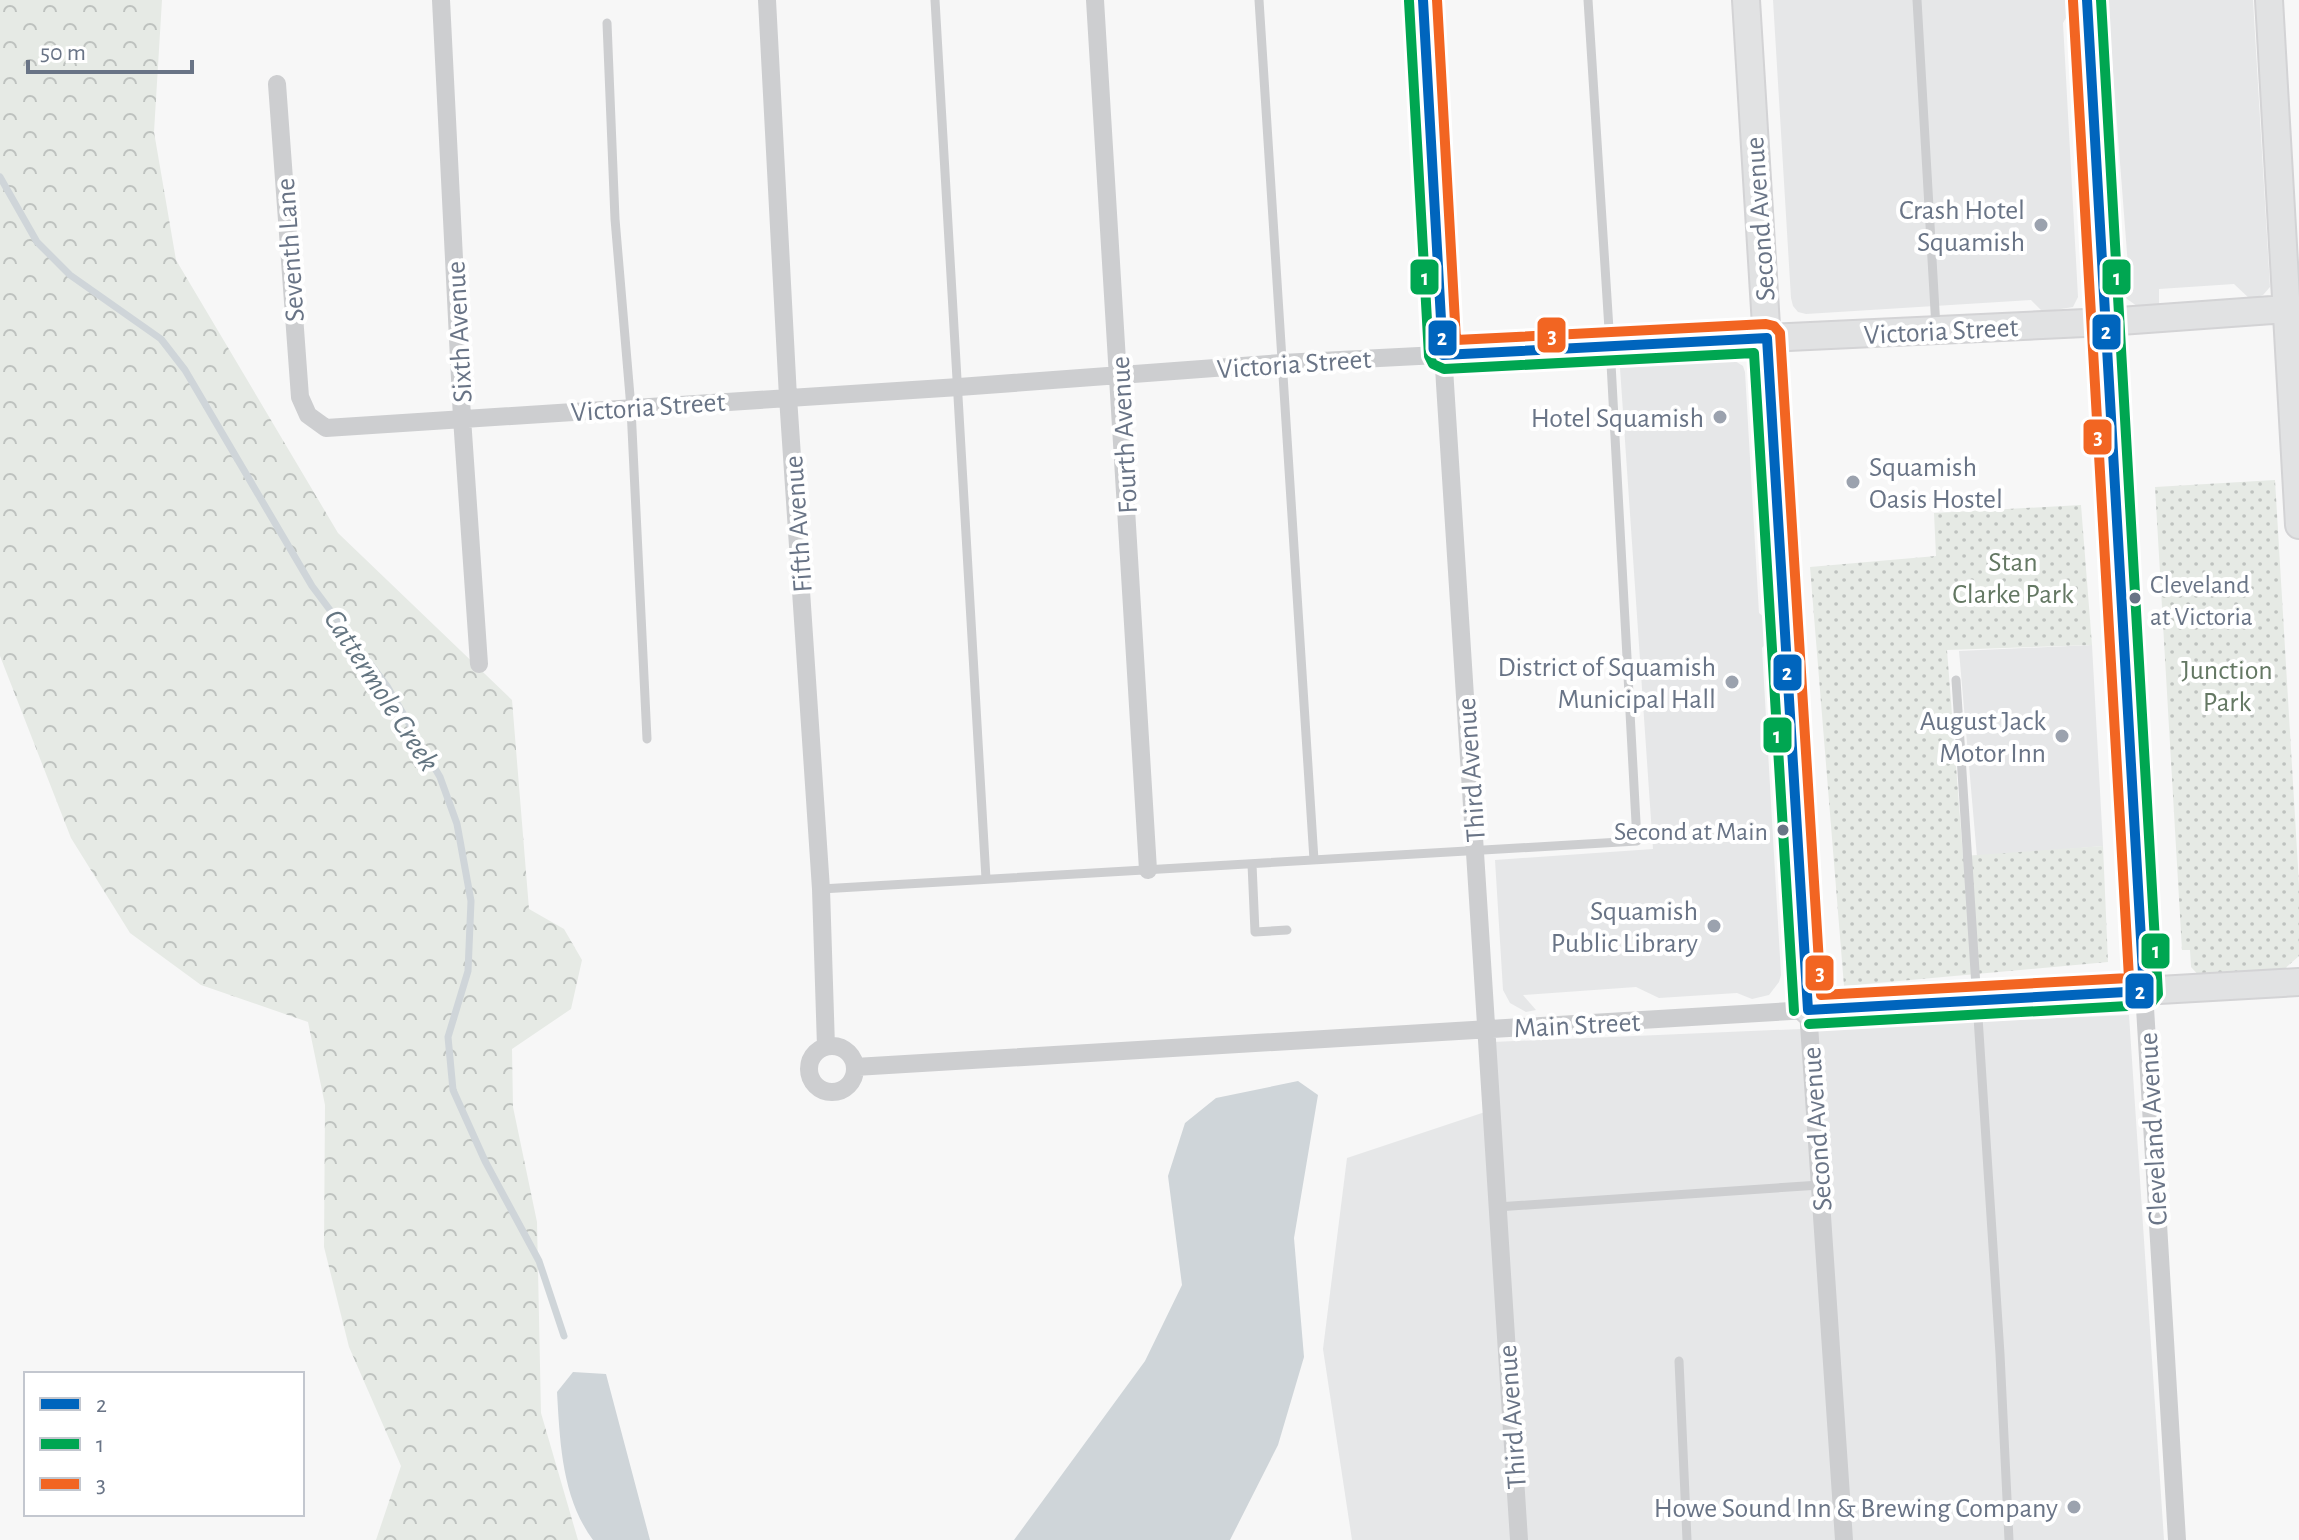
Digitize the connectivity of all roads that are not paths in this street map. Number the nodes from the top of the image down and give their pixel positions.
1 (441, 0) edge
2 (767, 0) edge
3 (935, 0) edge
4 (1095, 0) edge
5 (1259, 0) edge
6 (1423, 0) edge
7 (1588, 0) edge
8 (1746, 0) edge
9 (1917, 0) edge
10 (2087, 0) edge
11 (2269, 0) edge
12 (607, 23) dead end
13 (277, 84) dead end
14 (2286, 309) junction
15 (2106, 322) junction
16 (1936, 330) junction
17 (1767, 338) junction
18 (1610, 345) junction
19 (1443, 355) junction
20 (1282, 363) junction
21 (1120, 375) junction
22 (959, 387) junction
23 (788, 397) junction
24 (631, 408) junction
25 (308, 415) joint
26 (462, 418) junction
27 (2299, 525) edge
28 (479, 664) dead end
29 (1956, 680) dead end
30 (647, 739) dead end
31 (1475, 851) junction
32 (1314, 860) junction
33 (1252, 864) junction
34 (1148, 870) junction
35 (986, 879) junction
36 (821, 889) junction
37 (1287, 930) dead end
38 (2299, 982) edge
39 (2144, 991) junction
40 (1976, 1001) junction
41 (1808, 1010) junction
42 (1485, 1029) junction
43 (826, 1047) junction
44 (855, 1067) junction
45 (1820, 1185) junction
46 (1497, 1207) junction
47 (1679, 1361) dead end
48 (1519, 1540) edge
49 (1687, 1540) edge
50 (1844, 1540) edge
51 (2009, 1540) edge
52 (2177, 1540) edge

1 - 26 street, Sixth Avenue
2 - 23 street, Fifth Avenue
3 - 22 lane
4 - 21 street, Fourth Avenue
5 - 20 lane
6 - 19 street, Third Avenue
7 - 18 lane
8 - 17 street, Second Avenue
9 - 16 lane
10 - 15 street, Cleveland Avenue
11 - 14 street
12 - 24 lane
13 - 25 street, Seventh Lane
14 - 15 street, Victoria Street
14 - 27 street
15 - 16 street, Victoria Street
15 - 39 street, Cleveland Avenue
16 - 17 street, Victoria Street
17 - 18 street, Victoria Street
17 - 41 street, Second Avenue
18 - 19 street, Victoria Street
18 - 31 lane
19 - 20 street, Victoria Street
19 - 31 street, Third Avenue
20 - 21 street, Victoria Street
20 - 32 lane
21 - 22 street, Victoria Street
21 - 34 street, Fourth Avenue
22 - 23 street, Victoria Street
22 - 35 lane
23 - 24 street, Victoria Street
23 - 36 street, Fifth Avenue
24 - 26 street, Victoria Street
24 - 30 lane
25 - 26 street, Victoria Street
26 - 28 street, Sixth Avenue
29 - 40 lane
31 - 32 lane
31 - 42 street, Third Avenue
32 - 33 lane
33 - 34 lane
33 - 37 lane
34 - 35 lane
35 - 36 lane
36 - 43 street, Fifth Avenue
38 - 39 street, Main Street
39 - 40 street, Main Street
39 - 52 street, Cleveland Avenue
40 - 41 street, Main Street
40 - 51 lane
41 - 42 street, Main Street
41 - 45 street, Second Avenue
42 - 44 street, Main Street
42 - 46 street, Third Avenue
43 - 44 street
43 - 44 street
45 - 46 lane
45 - 50 street, Second Avenue
46 - 48 street, Third Avenue
47 - 49 lane

